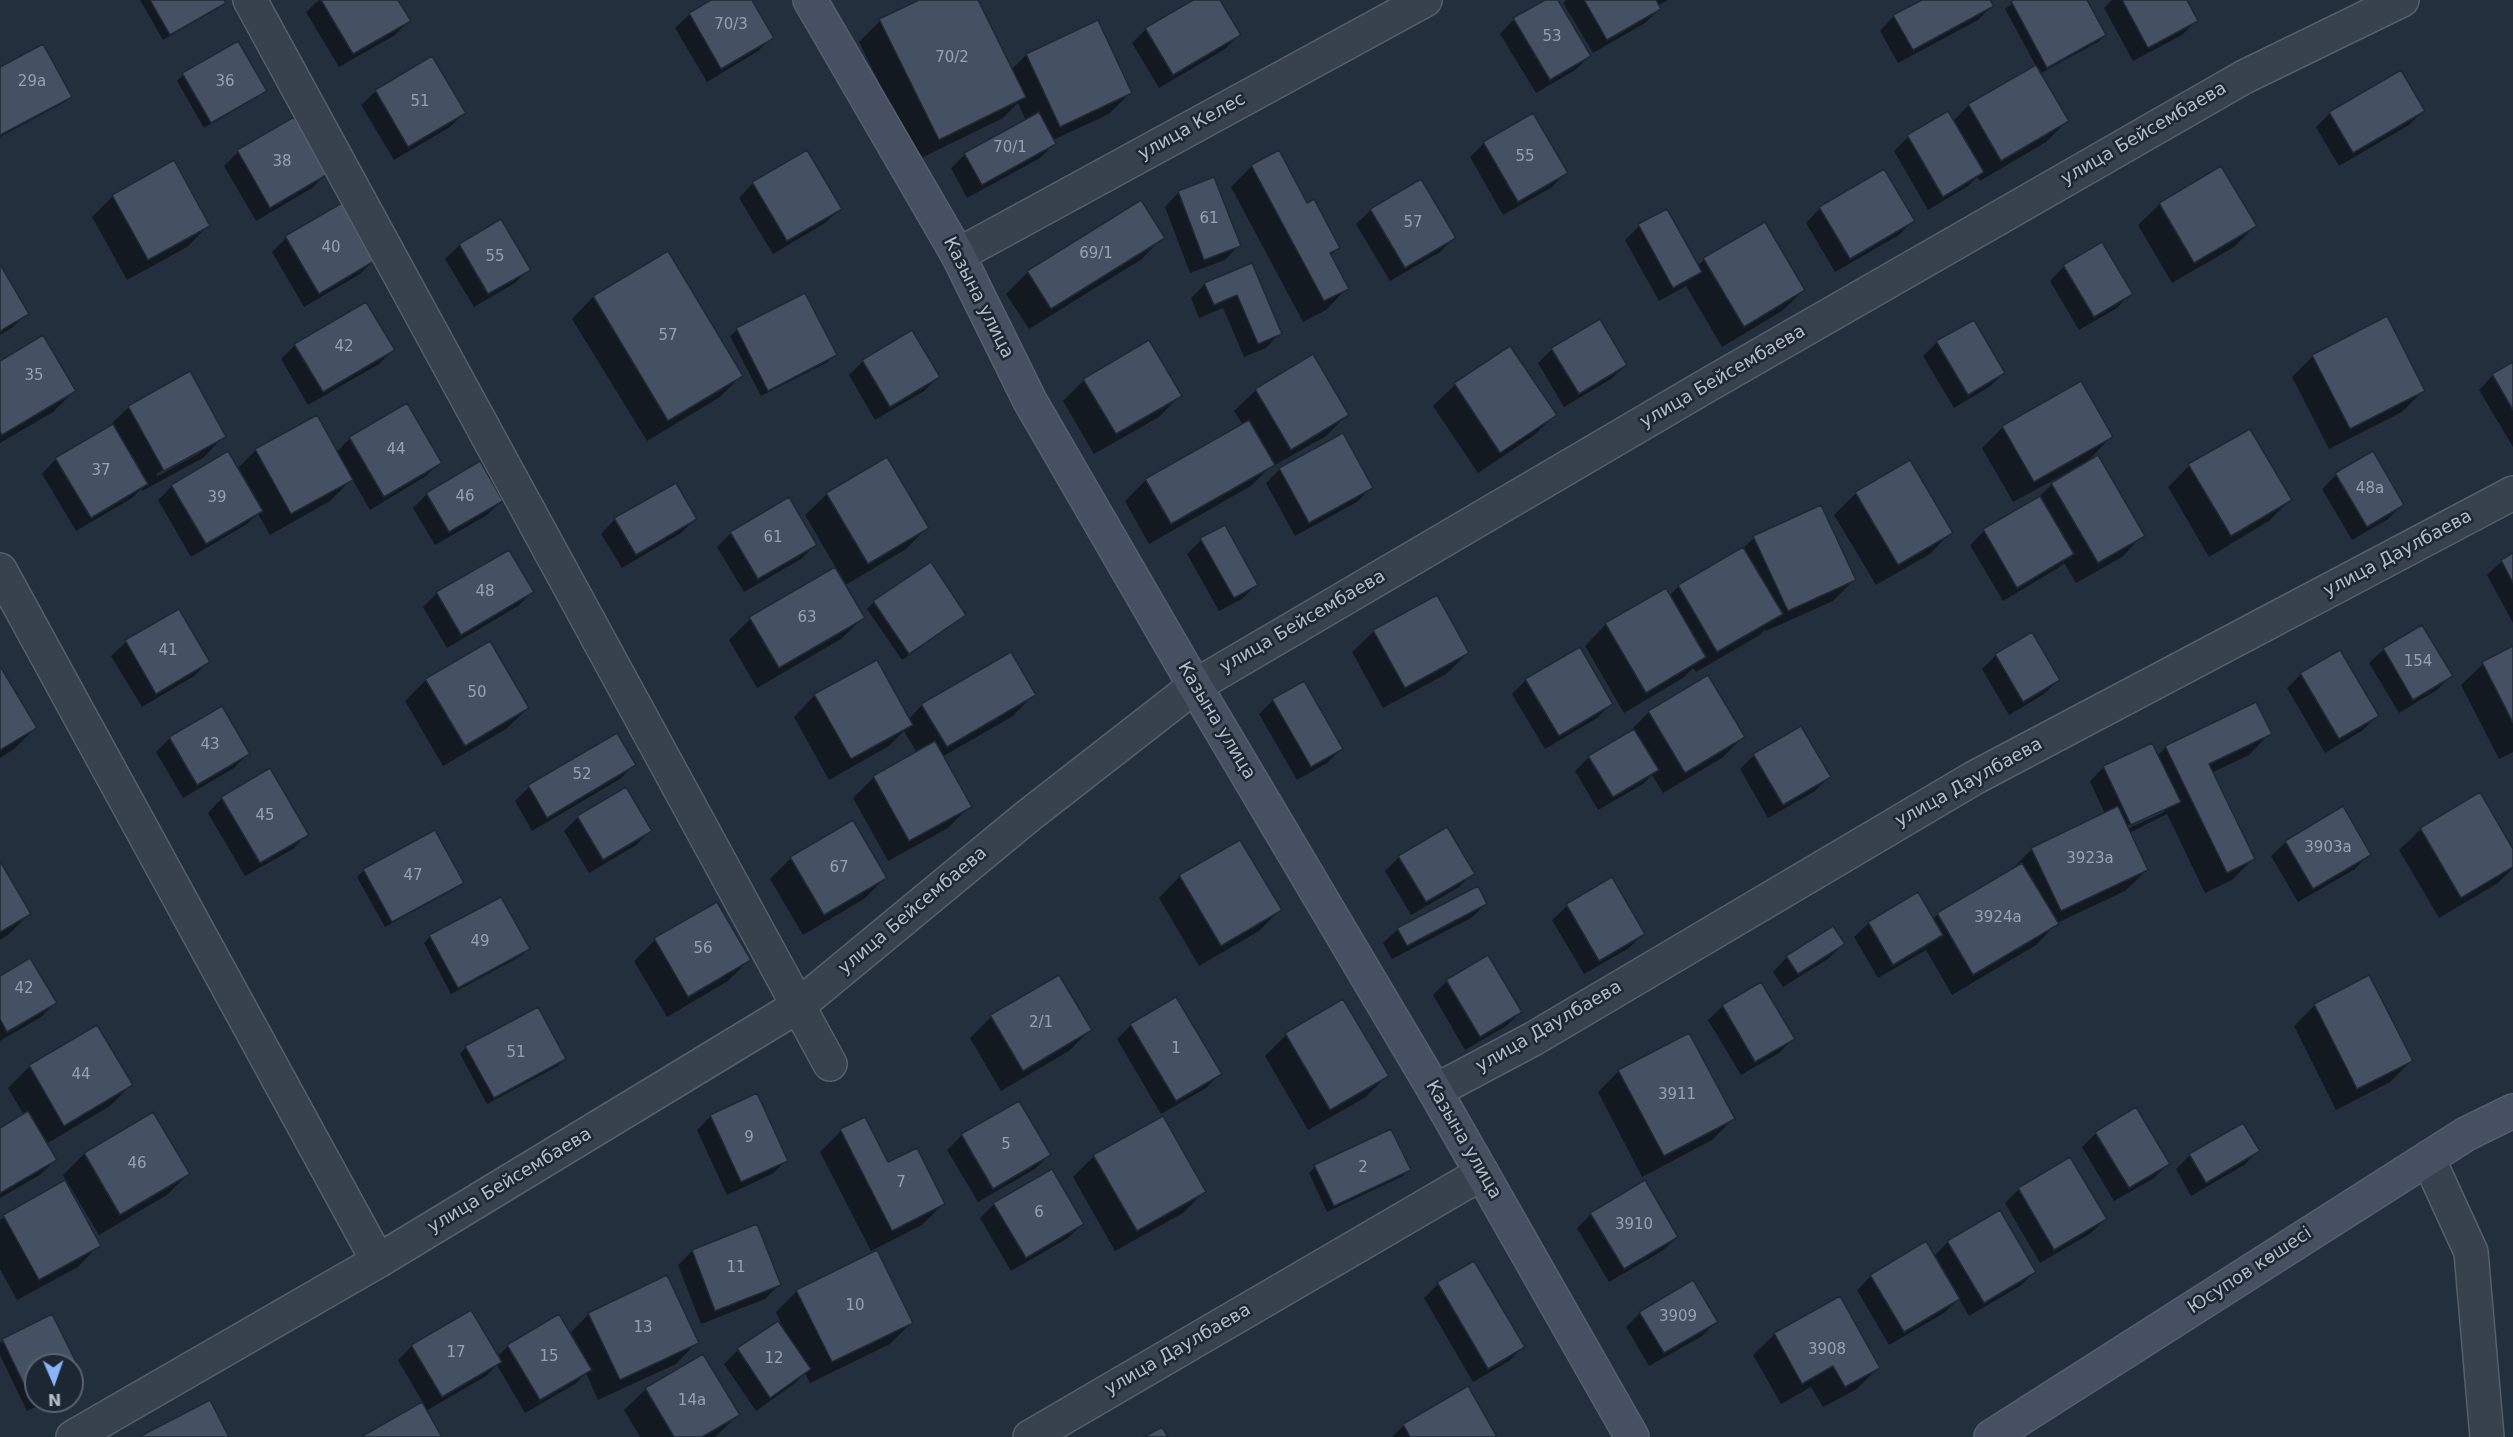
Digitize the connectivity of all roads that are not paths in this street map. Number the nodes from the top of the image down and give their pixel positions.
1 (250, 0) edge
2 (810, 0) edge
3 (1425, 0) edge
4 (2402, 0) edge
5 (958, 255) junction
6 (2513, 493) edge
7 (0, 570) edge
8 (1195, 686) junction
9 (798, 1006) junction
10 (830, 1064) dead end
11 (1435, 1091) junction
12 (2513, 1111) edge
13 (2428, 1158) junction
14 (1482, 1173) junction
15 (378, 1261) junction
16 (73, 1437) edge
17 (1030, 1437) edge
18 (1632, 1437) edge
19 (1991, 1437) edge
20 (2487, 1437) edge

1 - 9 street
2 - 5 street, Казына улица
3 - 5 street, улица Келес
4 - 8 street, улица Бейсембаева
5 - 8 street, Казына улица
6 - 11 street, улица Даулбаева
7 - 15 street
8 - 9 street, улица Бейсембаева
8 - 11 street, Казына улица
9 - 10 street
9 - 15 street, улица Бейсембаева
11 - 14 street, Казына улица
12 - 13 street, Юсупов көшесі
13 - 19 street, Юсупов көшесі
13 - 20 street
14 - 17 street, улица Даулбаева
14 - 18 street, Казына улица
15 - 16 street, улица Бейсембаева

